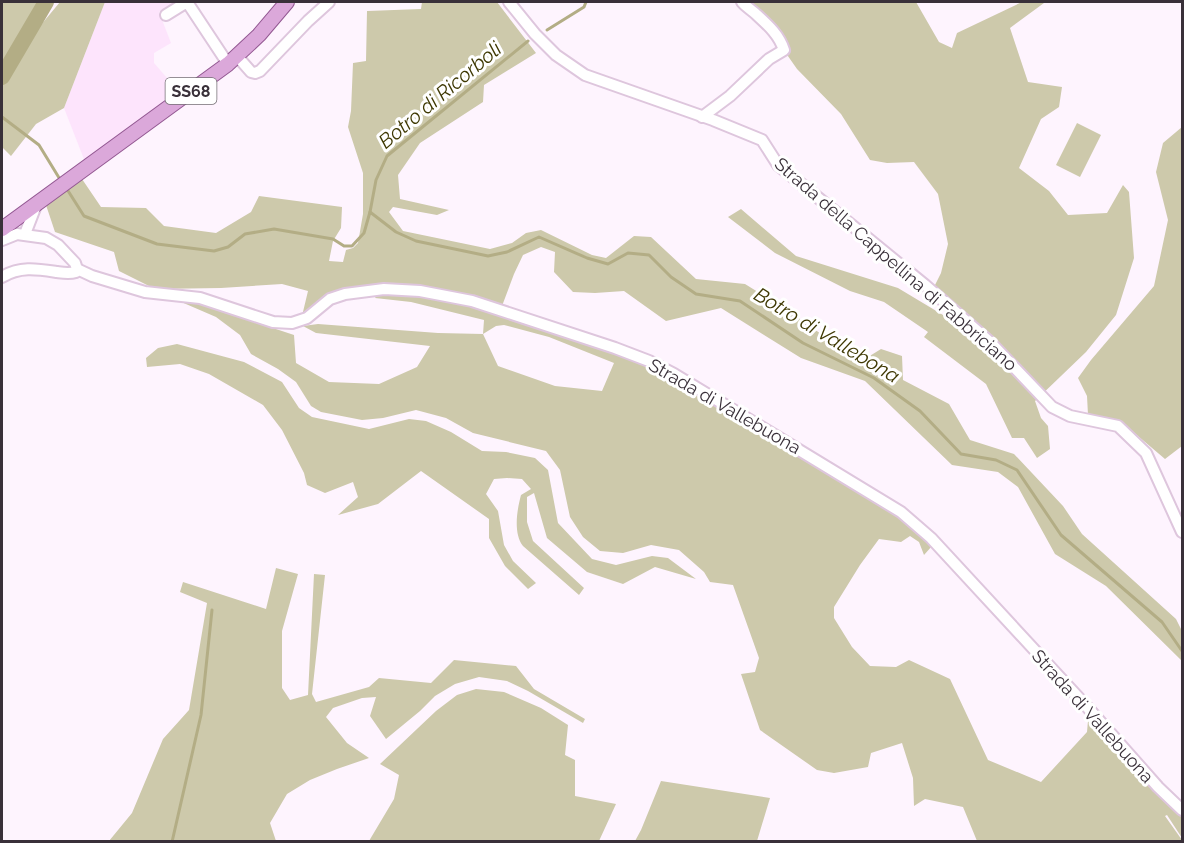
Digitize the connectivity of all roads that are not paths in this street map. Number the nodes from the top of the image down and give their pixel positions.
1 (287, 2) edge
2 (329, 2) edge
3 (509, 2) edge
4 (742, 2) edge
5 (166, 15) dead end
6 (232, 60) junction
7 (702, 117) junction
8 (37, 203) junction
9 (2, 229) edge
10 (25, 234) junction
11 (2, 240) edge
12 (77, 269) junction
13 (2, 277) edge
14 (1182, 532) edge
15 (1182, 810) edge

1 - 6 main road, SS68
2 - 6 street
3 - 7 street, Strada della Cappellina di Fabbriciano
4 - 7 street
5 - 6 street
6 - 8 main road, SS68
7 - 14 street, Strada della Cappellina di Fabbriciano
8 - 9 main road, SS68
8 - 10 street
10 - 11 street
10 - 12 street
12 - 13 street
12 - 15 street, Strada di Vallebuona

